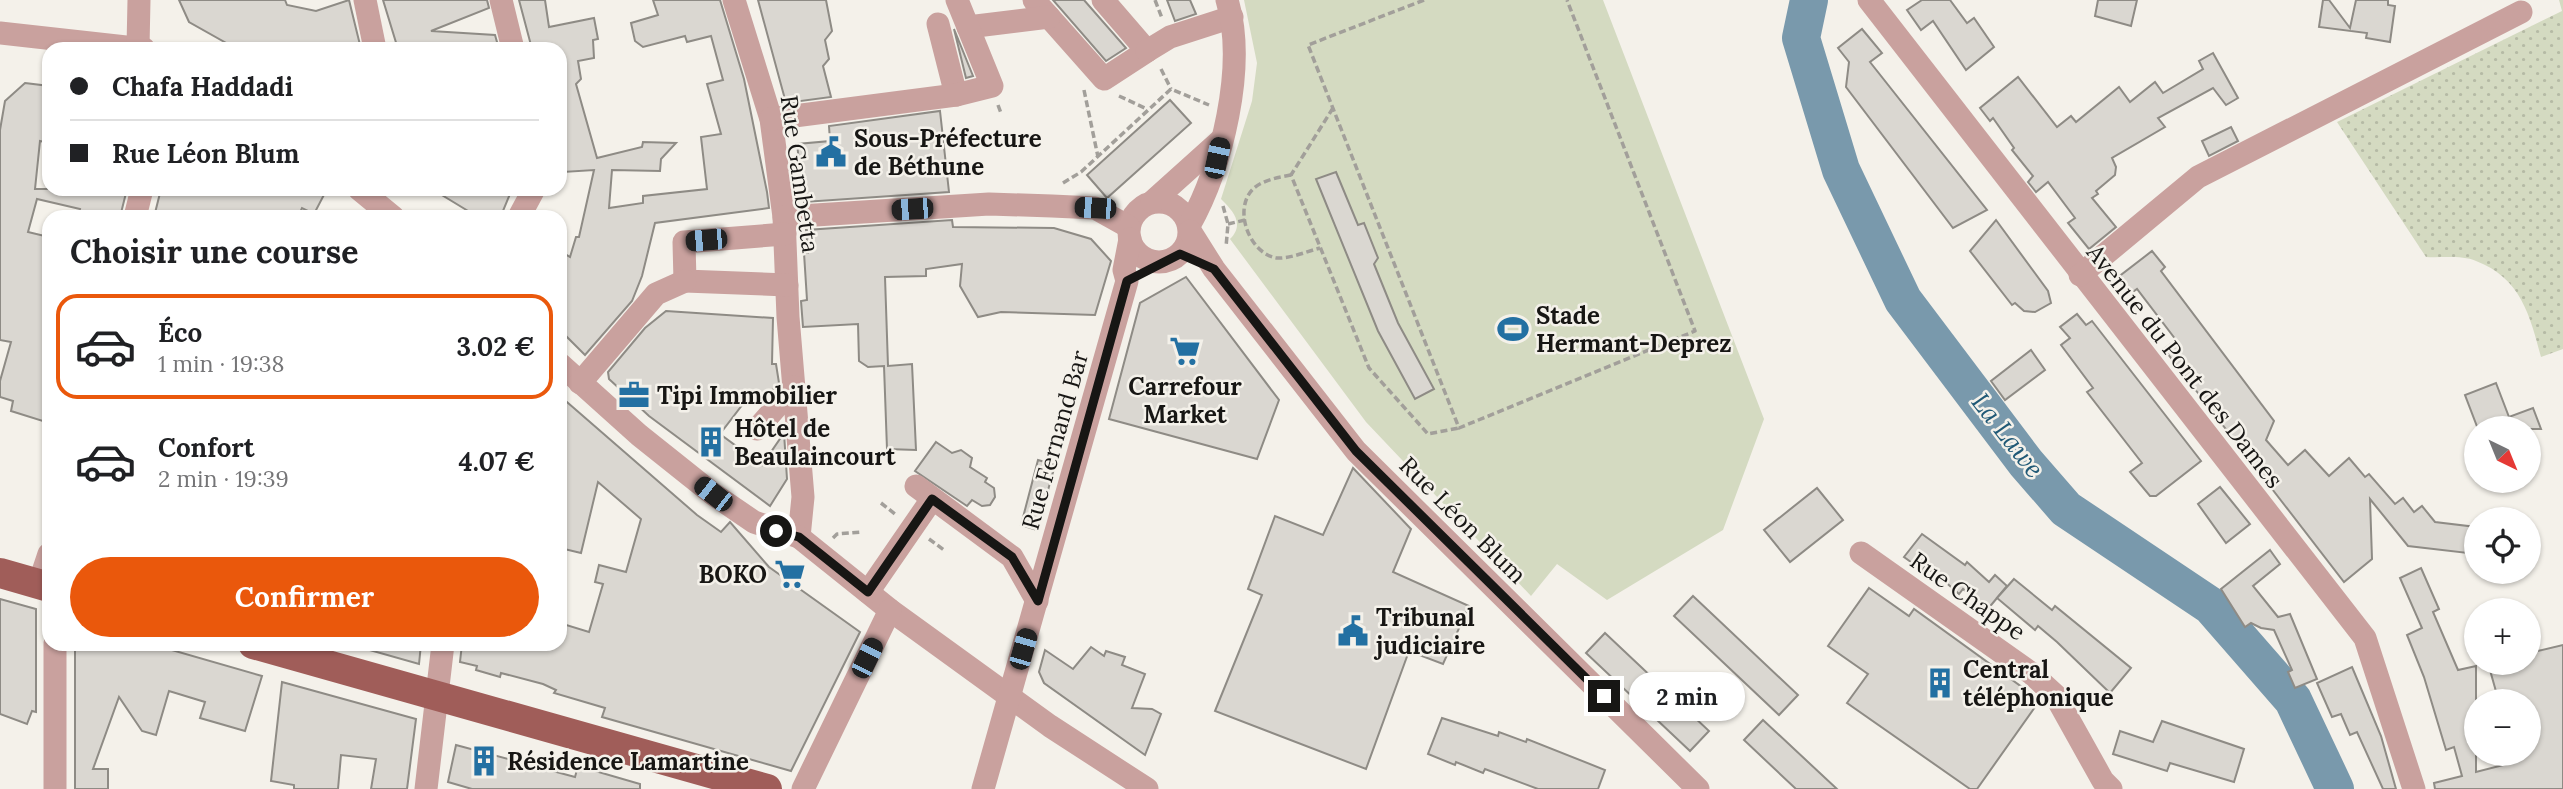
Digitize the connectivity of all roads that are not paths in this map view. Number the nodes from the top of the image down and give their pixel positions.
1 (139, 0) edge
2 (365, 0) edge
3 (501, 0) edge
4 (734, 0) edge
5 (957, 0) edge
6 (1103, 0) edge
7 (1869, 0) edge
8 (1041, 8) edge
9 (1230, 8) edge
10 (2521, 12) dead end
11 (938, 24) dead end
12 (968, 27) junction
13 (0, 33) edge
14 (85, 42) edge
15 (141, 42) edge
16 (374, 42) edge
17 (511, 42) edge
18 (1147, 51) junction
19 (956, 95) junction
20 (771, 120) junction
21 (1221, 140) junction
22 (370, 196) edge
23 (1152, 202) junction
24 (385, 210) edge
25 (785, 226) junction
26 (1189, 229) junction
27 (1130, 233) junction
28 (1170, 258) junction
29 (1214, 269) junction
30 (2080, 275) junction
31 (685, 281) junction
32 (1127, 281) junction
33 (787, 285) junction
34 (567, 371) edge
35 (580, 383) junction
36 (794, 387) junction
37 (757, 429) dead end
38 (799, 537) junction
39 (1861, 552) dead end
40 (0, 573) edge
41 (42, 585) edge
42 (868, 592) junction
43 (1038, 601) junction
44 (890, 610) junction
45 (55, 651) edge
46 (279, 651) edge
47 (442, 651) edge
48 (437, 694) junction
49 (1010, 695) junction
50 (1051, 726) junction
51 (55, 789) edge
52 (426, 789) edge
53 (767, 789) edge
54 (803, 789) edge
55 (983, 789) edge
56 (1118, 789) edge
57 (1147, 789) edge
58 (1698, 789) edge
59 (2111, 789) edge
60 (2414, 789) edge

1 - 15 street
2 - 16 street
3 - 17 street
4 - 20 street, Rue Gambetta
5 - 12 street
6 - 18 street
7 - 30 street, Avenue du Pont des Dames
8 - 12 street
8 - 18 street
9 - 18 street
9 - 21 street
10 - 30 street
11 - 19 street
12 - 19 street
13 - 14 street
19 - 20 street
20 - 25 street, Rue Gambetta
21 - 23 street
21 - 26 street
22 - 24 street
23 - 26 street
23 - 27 street
25 - 27 street
25 - 31 street
25 - 33 street, Rue Gambetta
26 - 28 street
26 - 29 street, Rue Léon Blum
27 - 28 street
27 - 32 street, Rue Fernand Bar
28 - 29 street
28 - 32 street
29 - 58 street, Rue Léon Blum
30 - 60 street, Avenue du Pont des Dames
31 - 33 street
31 - 35 street
32 - 43 street, Rue Fernand Bar
33 - 36 street, Rue Gambetta
34 - 35 street
35 - 38 street
36 - 37 street
36 - 38 street, Rue Gambetta
38 - 42 street
39 - 59 street, Rue Chappe
40 - 41 main road
42 - 43 street
42 - 44 street
43 - 49 street, Rue Fernand Bar
44 - 49 street
44 - 54 street
45 - 51 street
46 - 48 main road
47 - 48 street
48 - 52 street
48 - 53 main road
49 - 50 street
49 - 55 street, Rue Fernand Bar
50 - 56 street
50 - 57 street

